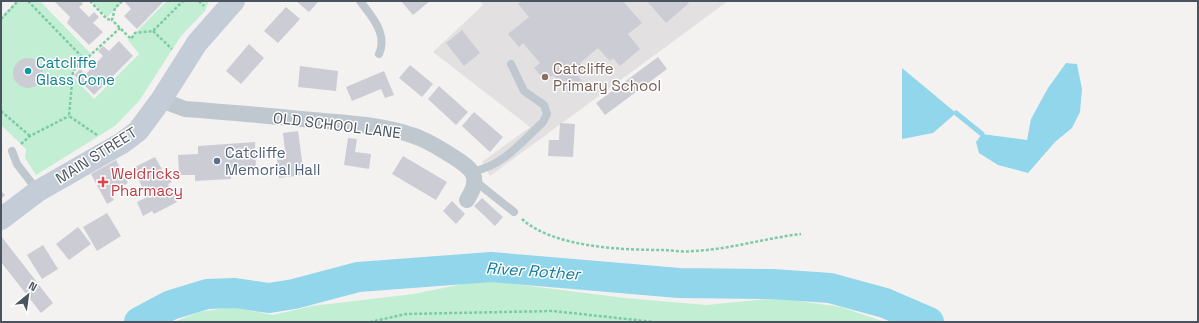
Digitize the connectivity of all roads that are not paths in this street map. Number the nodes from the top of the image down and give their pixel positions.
1 (234, 1) edge
2 (360, 1) edge
3 (379, 54) dead end
4 (511, 64) dead end
5 (161, 100) junction
6 (12, 151) road end
7 (474, 176) junction
8 (38, 191) junction
9 (467, 200) dead end
10 (514, 212) road end
11 (1, 219) edge

1 - 5 main road, MAIN STREET
2 - 3 lane
4 - 7 lane
5 - 7 street, OLD SCHOOL LANE
5 - 8 main road, MAIN STREET
6 - 8 lane
7 - 9 street
7 - 10 lane
8 - 11 main road, MAIN STREET

